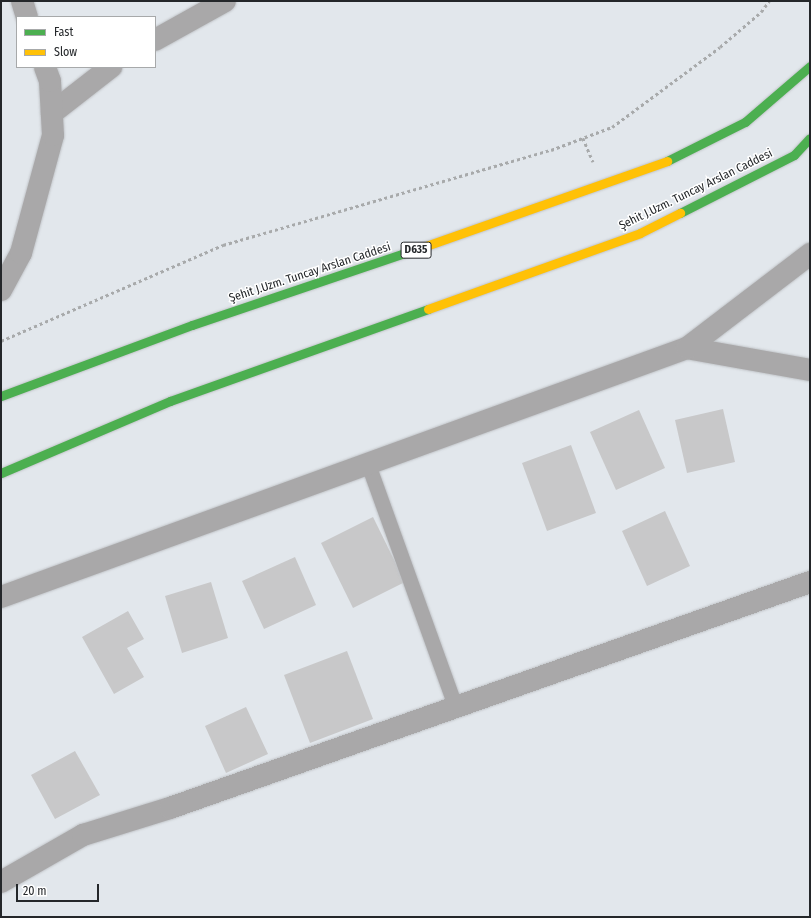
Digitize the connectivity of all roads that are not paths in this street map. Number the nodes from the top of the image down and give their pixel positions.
1 (22, 1) edge
2 (225, 1) edge
3 (27, 16) edge
4 (156, 39) edge
5 (810, 66) edge
6 (45, 68) edge
7 (110, 68) edge
8 (52, 113) junction
9 (810, 138) edge
10 (810, 254) edge
11 (1, 290) edge
12 (687, 348) junction
13 (810, 370) edge
14 (1, 396) edge
15 (368, 464) junction
16 (1, 473) edge
17 (810, 582) edge
18 (1, 597) edge
19 (456, 708) junction
20 (1, 882) edge

1 - 3 street
2 - 4 street
5 - 14 highway, Şehit J.Uzm. Tuncay Arslan Caddesi / D635
6 - 8 street
7 - 8 street
8 - 11 street
9 - 16 highway, Şehit J.Uzm. Tuncay Arslan Caddesi
10 - 12 street
12 - 13 street
12 - 15 street
15 - 18 street
15 - 19 lane
17 - 19 street
19 - 20 street

